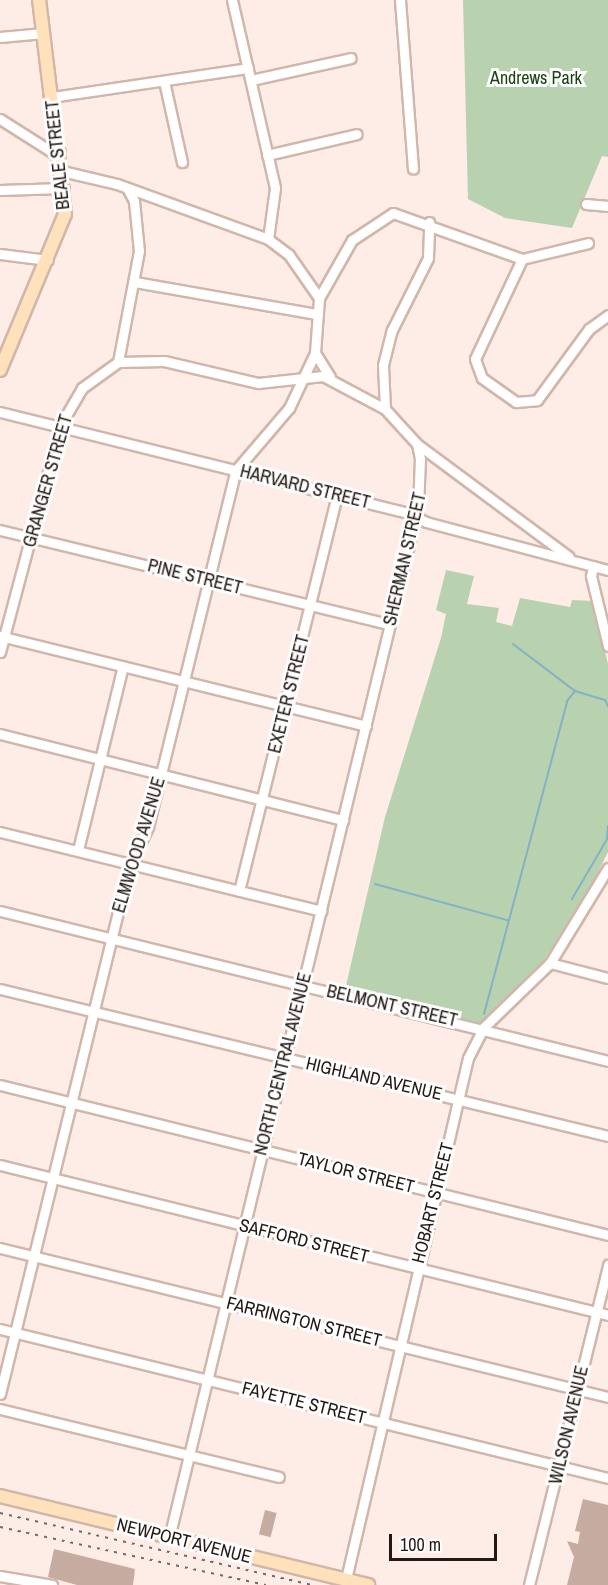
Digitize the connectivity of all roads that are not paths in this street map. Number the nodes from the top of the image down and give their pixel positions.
1 (39, 0) edge
2 (400, 0) edge
3 (235, 1) edge
4 (44, 33) junction
5 (0, 37) edge
6 (351, 58) dead end
7 (248, 68) junction
8 (251, 80) junction
9 (164, 81) junction
10 (52, 97) junction
11 (0, 119) edge
12 (357, 134) dead end
13 (60, 152) junction
14 (267, 155) junction
15 (182, 162) dead end
16 (413, 168) dead end
17 (62, 171) junction
18 (64, 188) junction
19 (128, 188) junction
20 (0, 190) edge
21 (586, 204) dead end
22 (608, 206) edge
23 (429, 222) junction
24 (268, 239) junction
25 (588, 243) dead end
26 (0, 254) edge
27 (522, 258) junction
28 (48, 260) junction
29 (135, 282) junction
30 (319, 298) junction
31 (316, 314) junction
32 (608, 315) edge
33 (315, 352) junction
34 (118, 362) junction
35 (0, 370) edge
36 (303, 375) junction
37 (330, 377) junction
38 (385, 409) junction
39 (0, 412) edge
40 (60, 426) junction
41 (417, 444) junction
42 (236, 470) junction
43 (337, 496) junction
44 (416, 516) junction
45 (0, 530) edge
46 (31, 537) junction
47 (572, 560) junction
48 (593, 566) junction
49 (608, 570) edge
50 (208, 581) junction
51 (310, 605) junction
52 (390, 624) junction
53 (2, 637) edge
54 (608, 646) edge
55 (0, 652) edge
56 (123, 666) junction
57 (183, 681) junction
58 (286, 706) junction
59 (366, 726) junction
60 (0, 734) edge
61 (100, 759) junction
62 (161, 774) junction
63 (264, 799) junction
64 (343, 820) junction
65 (0, 832) edge
66 (78, 850) junction
67 (129, 867) junction
68 (608, 868) edge
69 (239, 891) junction
70 (0, 911) edge
71 (321, 911) junction
72 (111, 939) junction
73 (550, 963) junction
74 (608, 978) edge
75 (302, 985) junction
76 (0, 989) edge
77 (93, 1011) junction
78 (483, 1028) junction
79 (285, 1058) junction
80 (608, 1061) edge
81 (0, 1085) edge
82 (458, 1099) junction
83 (71, 1103) junction
84 (608, 1136) edge
85 (262, 1150) junction
86 (0, 1165) edge
87 (54, 1179) junction
88 (436, 1192) junction
89 (245, 1226) junction
90 (608, 1235) edge
91 (0, 1248) edge
92 (34, 1256) junction
93 (608, 1265) edge
94 (417, 1268) junction
95 (226, 1303) junction
96 (596, 1312) junction
97 (608, 1315) edge
98 (0, 1329) edge
99 (16, 1333) junction
100 (399, 1346) junction
101 (207, 1380) junction
102 (577, 1390) junction
103 (0, 1394) edge
104 (608, 1397) edge
105 (0, 1409) edge
106 (380, 1422) junction
107 (190, 1454) junction
108 (560, 1466) junction
109 (279, 1477) dead end
110 (608, 1478) edge
111 (0, 1496) edge
112 (169, 1538) junction
113 (3, 1579) edge
114 (346, 1579) junction
115 (52, 1585) edge
116 (368, 1585) edge
117 (529, 1585) edge

1 - 4 main road, BEALE STREET
2 - 16 street
3 - 7 street
4 - 5 street
4 - 10 main road, BEALE STREET
6 - 8 street
7 - 8 street
7 - 9 street
8 - 14 street
9 - 10 street
9 - 15 street
10 - 13 main road, BEALE STREET
11 - 13 street
12 - 14 street
13 - 17 main road, BEALE STREET
14 - 24 street
17 - 18 main road, BEALE STREET
17 - 19 street
18 - 20 street
18 - 28 main road, BEALE STREET
19 - 24 street
19 - 29 street
21 - 22 street
23 - 27 street, ELMWOOD AVENUE
23 - 30 street, ELMWOOD AVENUE
23 - 38 street
24 - 30 street
25 - 27 street
26 - 28 street
27 - 32 street
28 - 35 main road, BEALE STREET
29 - 31 street
29 - 34 street
30 - 31 street, ELMWOOD AVENUE
31 - 33 street, ELMWOOD AVENUE
33 - 36 street, ELMWOOD AVENUE
33 - 37 street
34 - 36 street
34 - 40 street, GRANGER STREET
36 - 37 street
36 - 42 street, ELMWOOD AVENUE
37 - 38 street
38 - 41 street
39 - 40 street, HARVARD STREET
40 - 42 street, HARVARD STREET
40 - 46 street, GRANGER STREET
41 - 44 street, SHERMAN STREET
41 - 47 street
42 - 43 street, HARVARD STREET
42 - 50 street, ELMWOOD AVENUE
43 - 44 street, HARVARD STREET
43 - 51 street, EXETER STREET
44 - 47 street, HARVARD STREET
44 - 52 street, SHERMAN STREET
45 - 46 street, PINE STREET
46 - 50 street, PINE STREET
46 - 53 street, GRANGER STREET
47 - 48 street, HARVARD STREET
48 - 49 street, HARVARD STREET
48 - 54 street
50 - 51 street, PINE STREET
50 - 57 street, ELMWOOD AVENUE
51 - 52 street, PINE STREET
51 - 58 street, EXETER STREET
52 - 59 street, SHERMAN STREET
53 - 55 street, GRANGER STREET
53 - 56 street
56 - 57 street
56 - 61 street
57 - 58 street
57 - 62 street, ELMWOOD AVENUE
58 - 59 street
58 - 63 street, EXETER STREET
59 - 64 street, SHERMAN STREET
60 - 61 street
61 - 62 street
61 - 66 street
62 - 63 street
62 - 67 street, ELMWOOD AVENUE
63 - 64 street
63 - 69 street, EXETER STREET
64 - 71 street, SHERMAN STREET
65 - 66 street
66 - 67 street
67 - 69 street
67 - 72 street, ELMWOOD AVENUE
68 - 73 street, HOBART STREET
69 - 71 street
70 - 72 street, BELMONT STREET
71 - 75 street, NORTH CENTRAL AVENUE
72 - 75 street, BELMONT STREET
72 - 77 street, ELMWOOD AVENUE
73 - 74 street
73 - 78 street, HOBART STREET
75 - 78 street, BELMONT STREET
75 - 79 street, NORTH CENTRAL AVENUE
76 - 77 street, HIGHLAND AVENUE
77 - 79 street, HIGHLAND AVENUE
77 - 83 street, ELMWOOD AVENUE
78 - 80 street, BELMONT STREET
78 - 82 street, HOBART STREET
79 - 82 street, HIGHLAND AVENUE
79 - 85 street, NORTH CENTRAL AVENUE
81 - 83 street, TAYLOR STREET
82 - 84 street, HIGHLAND AVENUE
82 - 88 street, HOBART STREET
83 - 85 street, TAYLOR STREET
83 - 87 street, ELMWOOD AVENUE
85 - 88 street, TAYLOR STREET
85 - 89 street, NORTH CENTRAL AVENUE
86 - 87 street, SAFFORD STREET
87 - 89 street, SAFFORD STREET
87 - 92 street, ELMWOOD AVENUE
88 - 90 street, TAYLOR STREET
88 - 94 street, HOBART STREET
89 - 94 street, SAFFORD STREET
89 - 95 street, NORTH CENTRAL AVENUE
91 - 92 street, FARRINGTON STREET
92 - 95 street, FARRINGTON STREET
92 - 99 street, ELMWOOD AVENUE
93 - 96 street, WILSON AVENUE
94 - 96 street, SAFFORD STREET
94 - 100 street, HOBART STREET
95 - 100 street, FARRINGTON STREET
95 - 101 street, NORTH CENTRAL AVENUE
96 - 97 street, SAFFORD STREET
96 - 102 street, WILSON AVENUE
98 - 99 street, FAYETTE STREET
99 - 101 street, FAYETTE STREET
99 - 103 street, ELMWOOD AVENUE
100 - 102 street, FARRINGTON STREET
100 - 106 street, HOBART STREET
101 - 106 street, FAYETTE STREET
101 - 107 street, NORTH CENTRAL AVENUE
102 - 104 street, FARRINGTON STREET
102 - 108 street, WILSON AVENUE
105 - 107 street
106 - 108 street, FAYETTE STREET
106 - 114 street, HOBART STREET
107 - 109 street
107 - 112 street, NORTH CENTRAL AVENUE
108 - 110 street, FAYETTE STREET
108 - 117 street, WILSON AVENUE
111 - 112 main road, NEWPORT AVENUE
112 - 114 main road, NEWPORT AVENUE
113 - 115 street
114 - 116 main road, NEWPORT AVENUE

